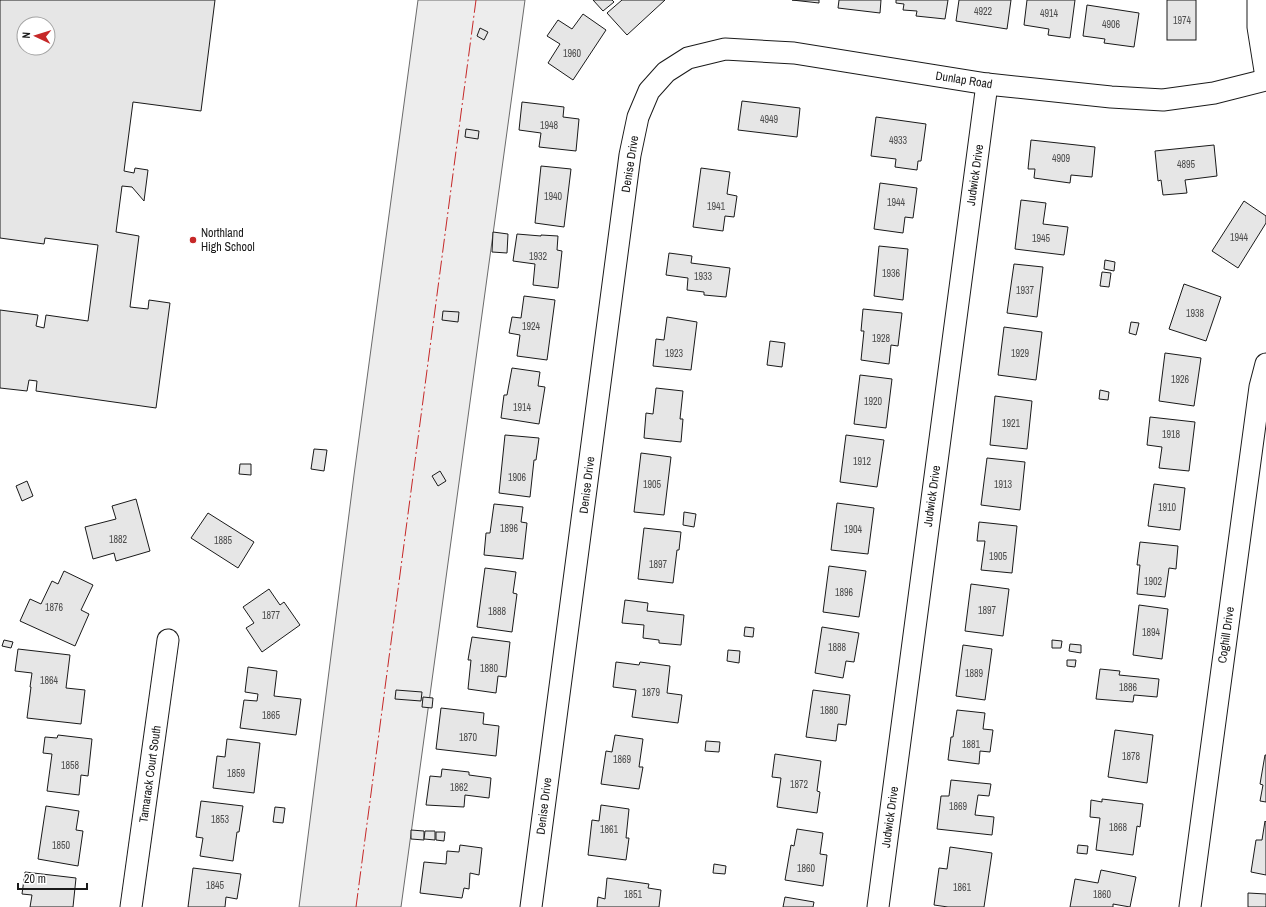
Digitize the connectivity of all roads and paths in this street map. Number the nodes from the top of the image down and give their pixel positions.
1 (1258, 0) edge
2 (666, 72) joint
3 (1266, 77) edge
4 (1266, 80) edge
5 (987, 84) junction
6 (1266, 364) edge
7 (168, 640) dead end
8 (131, 907) edge
9 (531, 907) edge
10 (878, 907) edge
11 (1190, 907) edge

1 - 3 street
2 - 5 street, Dunlap Road
2 - 9 street, Denise Drive
4 - 5 street, Dunlap Road
5 - 10 street, Judwick Drive
6 - 11 street, Coghill Drive
7 - 8 street, Tamarack Court South

